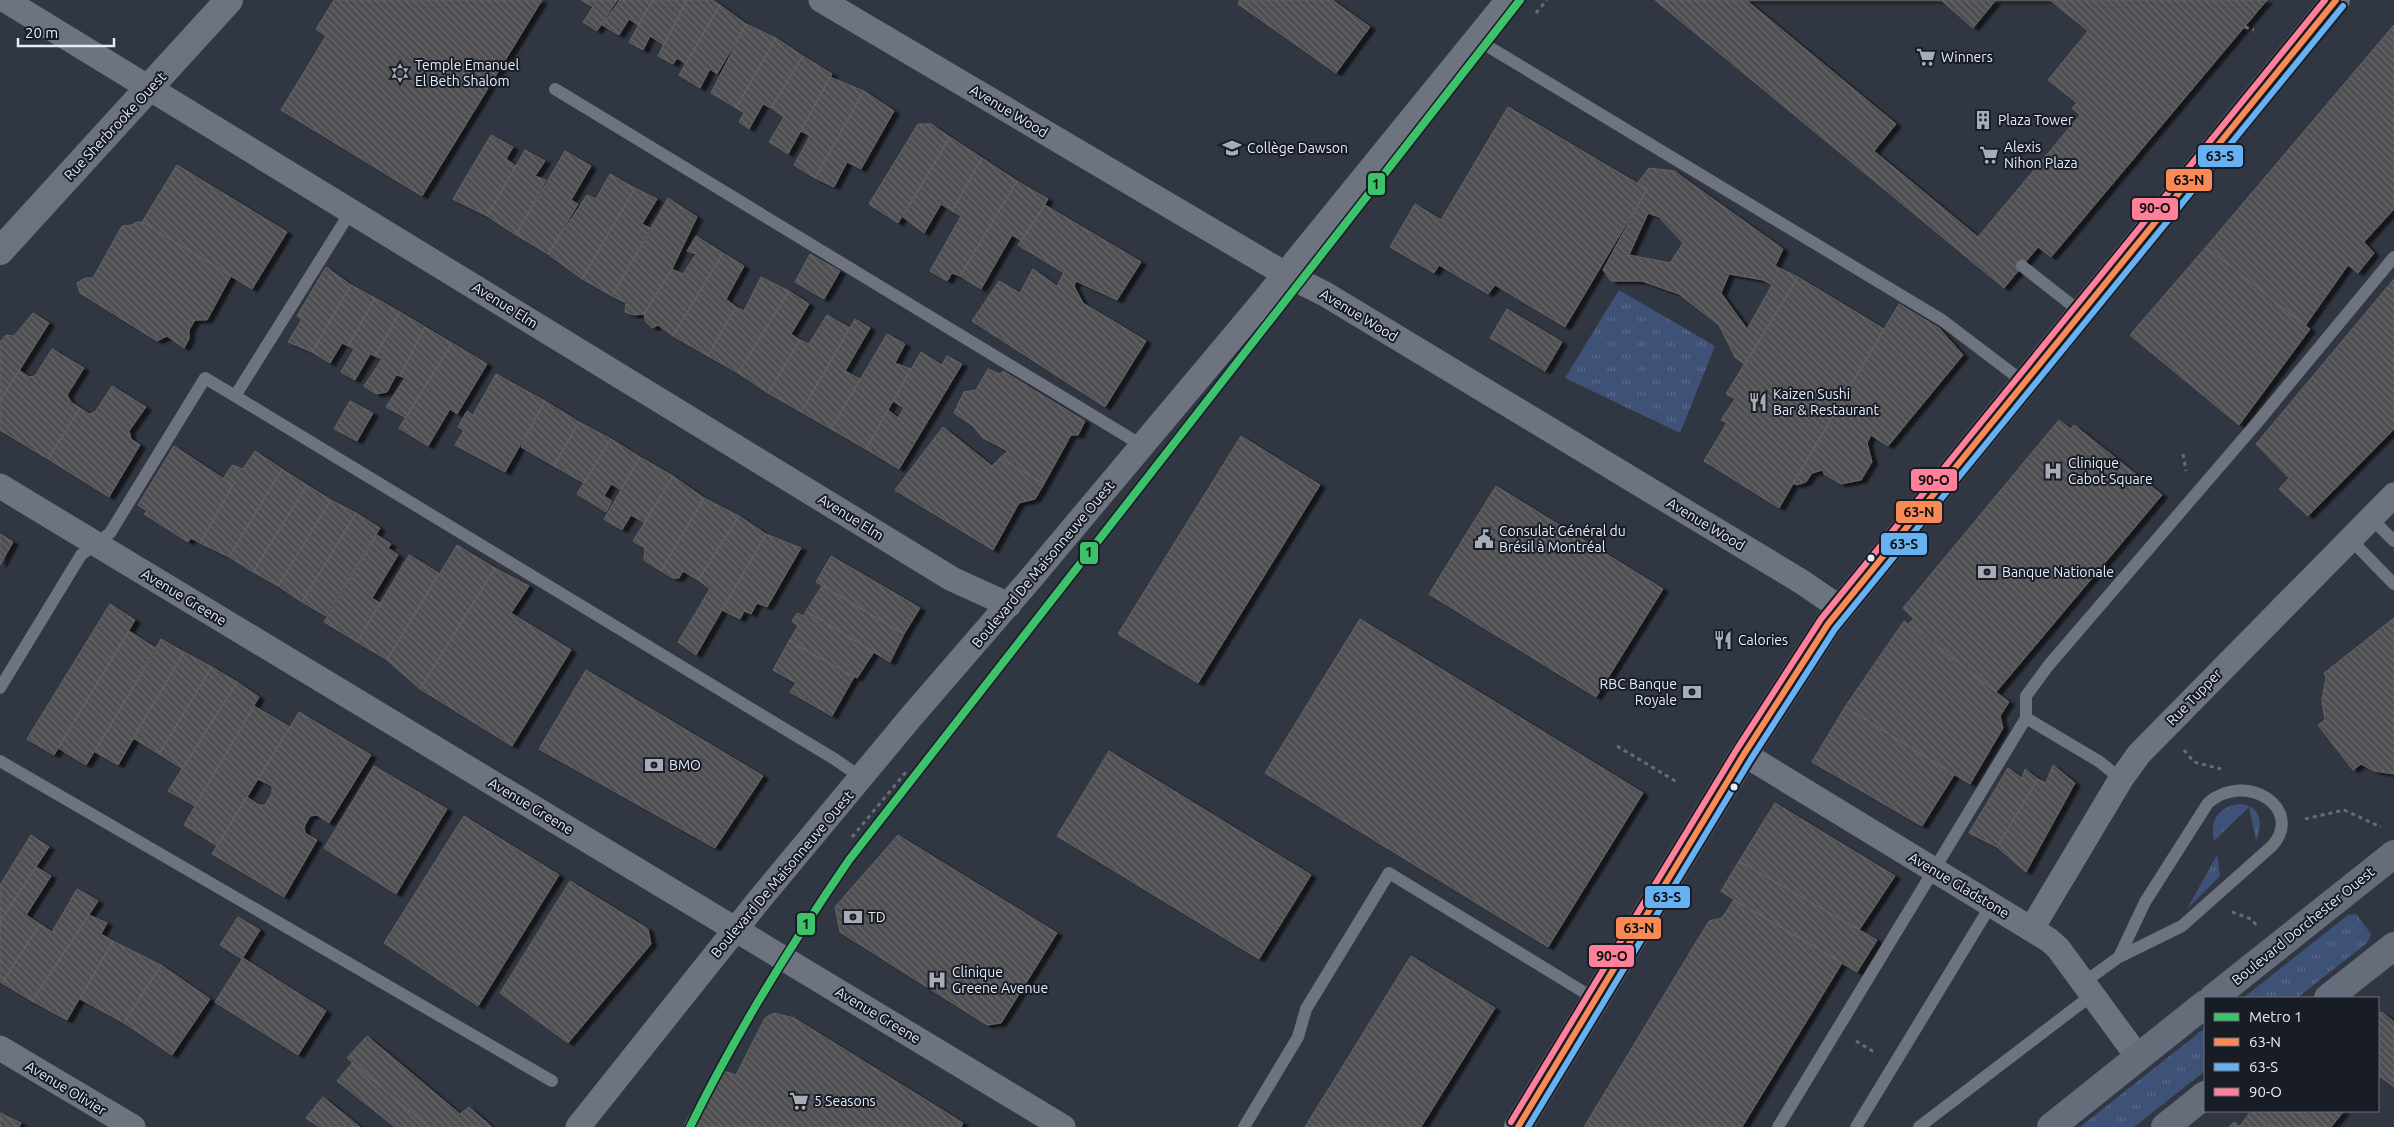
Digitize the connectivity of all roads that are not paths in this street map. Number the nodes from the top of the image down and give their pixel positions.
1 (5, 0) edge
2 (229, 0) edge
3 (821, 0) edge
4 (1508, 0) edge
5 (2336, 0) edge
6 (1474, 38) junction
7 (149, 89) junction
8 (555, 89) dead end
9 (351, 211) junction
10 (0, 251) edge
11 (2394, 257) edge
12 (2022, 266) dead end
13 (1285, 274) junction
14 (2082, 313) junction
15 (2024, 383) junction
16 (235, 396) junction
17 (1143, 446) junction
18 (0, 486) edge
19 (2394, 495) edge
20 (2371, 518) junction
21 (2350, 539) junction
22 (2394, 541) edge
23 (97, 544) junction
24 (2394, 584) edge
25 (1009, 605) junction
26 (1840, 608) junction
27 (0, 688) edge
28 (2026, 718) junction
29 (1744, 754) junction
30 (0, 761) edge
31 (862, 778) junction
32 (2121, 779) junction
33 (2390, 842) edge
34 (1935, 871) junction
35 (1991, 905) junction
36 (2032, 928) junction
37 (737, 930) junction
38 (2394, 946) edge
39 (2119, 957) junction
40 (2088, 989) junction
41 (2214, 997) edge
42 (2329, 997) edge
43 (1595, 999) junction
44 (2204, 1005) edge
45 (0, 1048) edge
46 (2138, 1057) junction
47 (552, 1081) dead end
48 (2204, 1096) edge
49 (133, 1127) edge
50 (578, 1127) edge
51 (1062, 1127) edge
52 (1244, 1127) edge
53 (1518, 1127) edge
54 (1778, 1127) edge
55 (1856, 1127) edge
56 (1919, 1127) edge
57 (2051, 1127) edge
58 (2165, 1127) edge

1 - 7 street, Avenue Elm
2 - 7 main road, Rue Sherbrooke Ouest
3 - 13 street, Avenue Wood
4 - 6 street, Boulevard De Maisonneuve Ouest
5 - 14 street
6 - 13 street, Boulevard De Maisonneuve Ouest
6 - 15 lane
7 - 9 street, Avenue Elm
7 - 10 main road, Rue Sherbrooke Ouest
8 - 17 lane
9 - 16 lane
9 - 25 street, Avenue Elm
11 - 28 lane
12 - 14 lane
13 - 17 street, Boulevard De Maisonneuve Ouest
13 - 26 street, Avenue Wood
14 - 15 street
15 - 26 street
16 - 23 lane
16 - 31 lane
17 - 25 street, Boulevard De Maisonneuve Ouest
18 - 23 street, Avenue Greene
19 - 20 street, Rue Tupper
20 - 21 street, Rue Tupper
20 - 22 lane
21 - 24 lane
21 - 32 street, Rue Tupper
23 - 27 lane
23 - 37 street, Avenue Greene
25 - 31 street, Boulevard De Maisonneuve Ouest
26 - 29 street
28 - 32 lane
28 - 34 lane
29 - 34 street, Avenue Gladstone
29 - 43 street
30 - 47 lane
31 - 37 street, Boulevard De Maisonneuve Ouest
32 - 36 street, Rue Tupper
33 - 41 main road, Boulevard Dorchester Ouest
34 - 35 street, Avenue Gladstone
34 - 54 lane
35 - 36 street, Avenue Gladstone
35 - 55 lane
36 - 40 street, Avenue Gladstone
37 - 50 street, Boulevard De Maisonneuve Ouest
37 - 51 street, Avenue Greene
38 - 42 main road
39 - 39 lane
39 - 40 lane
40 - 46 street, Avenue Gladstone
40 - 56 lane
43 - 52 lane
43 - 53 street
44 - 46 main road
45 - 49 street, Avenue Olivier
46 - 57 main road
48 - 58 main road

